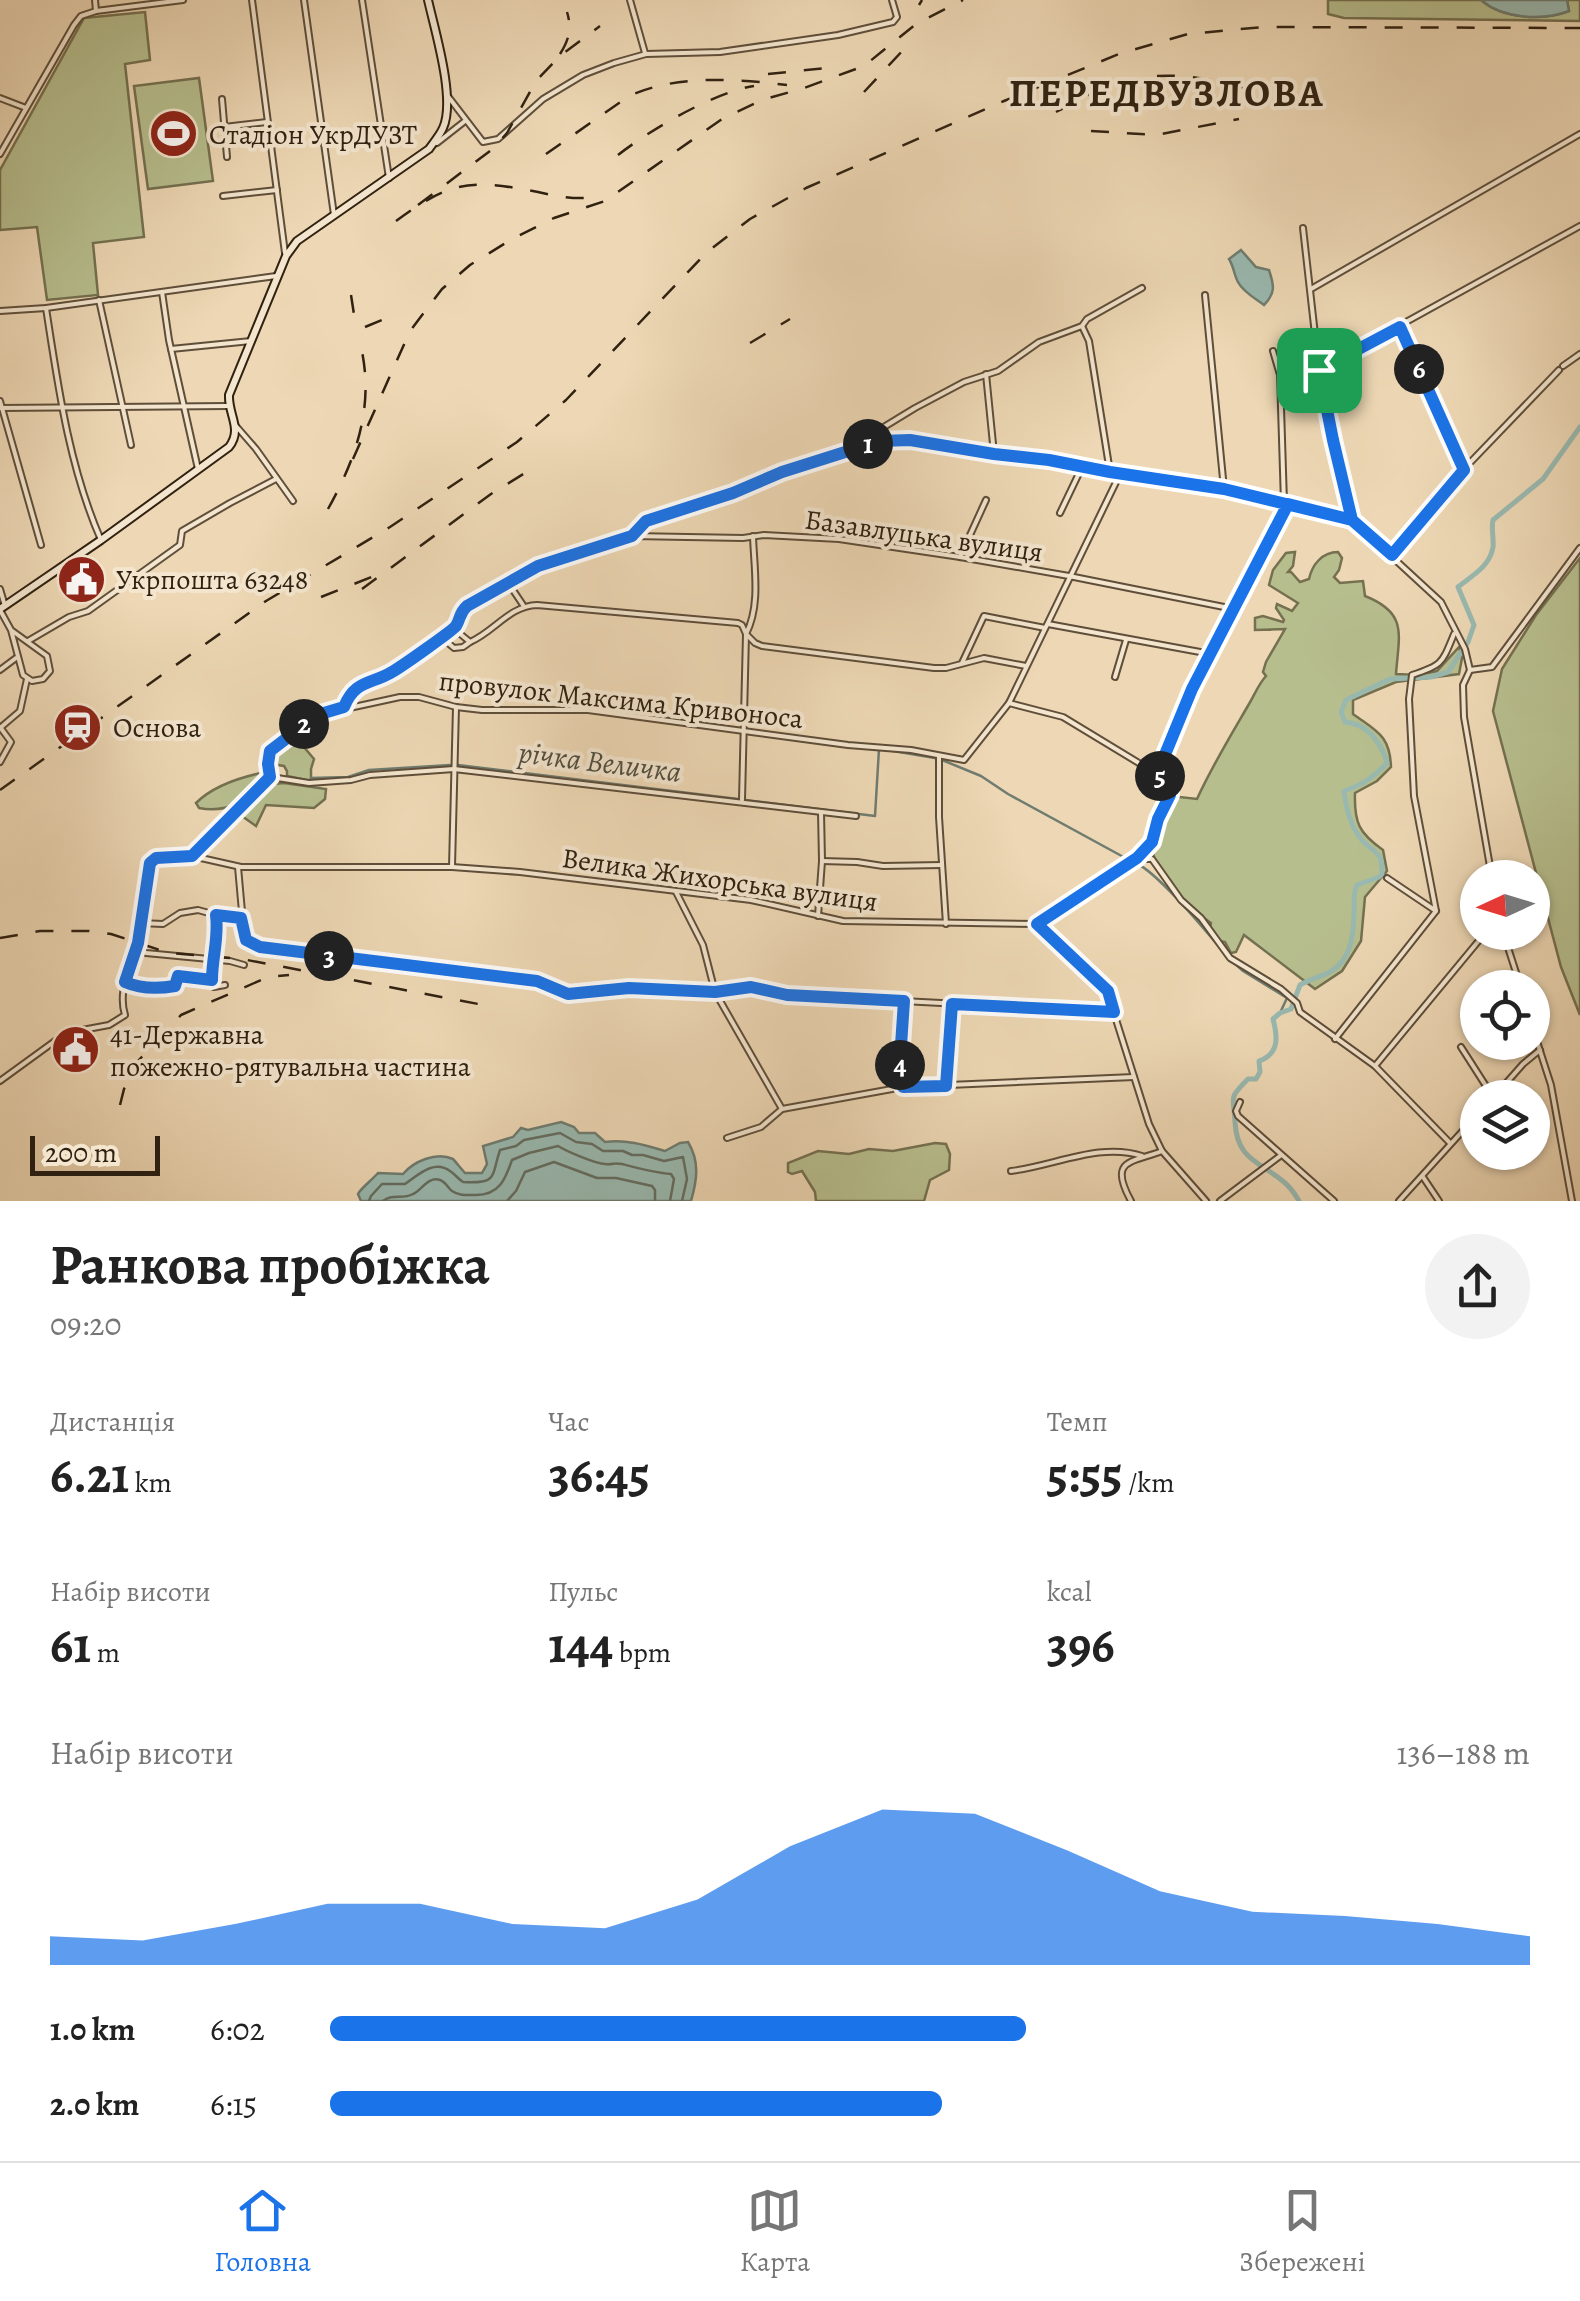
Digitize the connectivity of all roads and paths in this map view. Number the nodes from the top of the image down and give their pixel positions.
1 (96, 0) edge
2 (184, 0) edge
3 (252, 0) edge
4 (304, 0) edge
5 (362, 0) edge
6 (428, 0) edge
7 (630, 0) edge
8 (892, 0) edge
9 (140, 3) edge
10 (96, 12) junction
11 (646, 54) junction
12 (447, 95) junction
13 (0, 98) edge
14 (222, 99) dead end
15 (26, 108) junction
16 (466, 120) junction
17 (268, 122) junction
18 (224, 128) junction
19 (1580, 134) edge
20 (429, 148) junction
21 (0, 154) edge
22 (227, 157) dead end
23 (389, 178) junction
24 (277, 190) junction
25 (223, 196) dead end
26 (334, 214) junction
27 (1580, 226) edge
28 (1302, 228) dead end
29 (286, 256) junction
30 (276, 276) junction
31 (1142, 288) dead end
32 (1311, 288) junction
33 (162, 292) junction
34 (1205, 295) dead end
35 (99, 300) junction
36 (46, 308) junction
37 (0, 311) edge
38 (1082, 326) junction
39 (1400, 327) junction
40 (251, 341) junction
41 (171, 349) junction
42 (1274, 351) dead end
43 (1580, 354) edge
44 (1319, 370) junction
45 (986, 374) junction
46 (0, 406) edge
47 (228, 406) junction
48 (186, 407) junction
49 (123, 408) junction
50 (62, 409) junction
51 (236, 426) junction
52 (9, 436) junction
53 (0, 439) edge
54 (131, 445) dead end
55 (860, 446) junction
56 (994, 454) junction
57 (1082, 466) junction
58 (198, 470) junction
59 (1464, 470) junction
60 (1110, 472) junction
61 (1120, 474) junction
62 (276, 479) junction
63 (1224, 489) junction
64 (294, 500) dead end
65 (986, 500) dead end
66 (1286, 504) junction
67 (1060, 513) dead end
68 (1352, 520) junction
69 (632, 536) junction
70 (753, 536) junction
71 (101, 540) junction
72 (41, 545) dead end
73 (1580, 548) edge
74 (1392, 555) junction
75 (960, 557) junction
76 (1069, 576) junction
77 (508, 582) junction
78 (0, 590) edge
79 (523, 605) junction
80 (2, 608) edge
81 (1234, 609) junction
82 (1046, 626) junction
83 (454, 628) junction
84 (11, 630) junction
85 (1455, 631) junction
86 (746, 634) junction
87 (442, 637) junction
88 (1126, 640) junction
89 (28, 641) junction
90 (470, 642) junction
91 (1211, 654) junction
92 (18, 657) junction
93 (962, 664) junction
94 (1026, 666) junction
95 (0, 670) edge
96 (1470, 670) junction
97 (1114, 677) dead end
98 (27, 680) junction
99 (1009, 703) junction
100 (344, 707) junction
101 (456, 707) junction
102 (0, 728) edge
103 (745, 730) junction
104 (939, 756) junction
105 (0, 762) edge
106 (454, 769) junction
107 (1157, 774) junction
108 (270, 777) junction
109 (742, 802) junction
110 (821, 812) junction
111 (856, 816) dead end
112 (1152, 842) junction
113 (192, 856) junction
114 (1137, 858) junction
115 (1152, 859) junction
116 (1489, 860) edge
117 (822, 861) junction
118 (942, 864) junction
119 (238, 866) junction
120 (452, 867) junction
121 (1386, 878) dead end
122 (676, 892) junction
123 (1436, 911) junction
124 (216, 915) junction
125 (818, 916) junction
126 (242, 920) junction
127 (140, 923) junction
128 (946, 924) junction
129 (1037, 924) junction
130 (136, 950) junction
131 (1471, 950) edge
132 (212, 960) junction
133 (244, 966) dead end
134 (212, 980) junction
135 (125, 982) junction
136 (225, 985) dead end
137 (715, 992) junction
138 (904, 1001) junction
139 (952, 1004) junction
140 (1114, 1012) junction
141 (1335, 1038) junction
142 (1528, 1060) edge
143 (1543, 1060) edge
144 (1375, 1066) junction
145 (1134, 1077) junction
146 (1508, 1080) edge
147 (0, 1081) edge
148 (946, 1086) junction
149 (903, 1087) junction
150 (1240, 1102) dead end
151 (782, 1109) junction
152 (1460, 1133) edge
153 (727, 1138) dead end
154 (1450, 1143) junction
155 (1162, 1152) junction
156 (1282, 1155) junction
157 (1142, 1156) junction
158 (1011, 1171) dead end
159 (1423, 1177) junction
160 (1131, 1201) edge
161 (1206, 1201) edge
162 (1220, 1201) edge
163 (1334, 1201) edge
164 (1399, 1201) edge
165 (1439, 1201) edge
166 (1572, 1201) edge

1 - 10 street
2 - 9 street
3 - 17 street
4 - 26 street
5 - 23 street
6 - 12 main road
7 - 11 street
8 - 11 street
9 - 10 street
10 - 15 street
11 - 16 street
12 - 16 street
12 - 20 main road
13 - 15 street
14 - 18 street
15 - 21 street
16 - 20 street
17 - 18 street
17 - 24 street
18 - 22 street
19 - 32 street
20 - 23 main road
23 - 26 main road
24 - 25 street
24 - 29 street
26 - 29 main road
27 - 39 street
28 - 32 street
29 - 30 main road
30 - 33 street
30 - 40 main road
31 - 38 street
32 - 44 street
33 - 35 street
33 - 41 street
34 - 63 street
35 - 36 street
35 - 49 street
36 - 37 street
36 - 50 street
38 - 45 street
38 - 60 street
39 - 44 street
39 - 59 street
40 - 41 street
40 - 47 main road
41 - 48 street
42 - 66 street
43 - 59 street
44 - 68 street
45 - 55 street
45 - 56 street
46 - 50 street
46 - 52 street
47 - 48 street
47 - 51 main road
48 - 49 street
48 - 58 street
49 - 50 street
49 - 54 street
50 - 71 street
51 - 58 main road
51 - 62 street
52 - 53 street
52 - 72 street
55 - 56 street
55 - 69 street
56 - 57 street
57 - 60 street
57 - 67 street
58 - 71 main road
59 - 74 street
60 - 61 street
61 - 63 street
61 - 76 street
62 - 64 street
62 - 89 street
63 - 66 street
65 - 75 street
66 - 68 street
66 - 81 street
68 - 74 street
69 - 70 street, Базавлуцька вулиця
69 - 77 street, Базавлуцька вулиця
70 - 75 street, Базавлуцька вулиця
70 - 86 street
71 - 80 main road
73 - 96 street
74 - 85 street
75 - 76 street, Базавлуцька вулиця
76 - 81 street, Базавлуцька вулиця
76 - 82 street
77 - 79 street
77 - 83 street, Базавлуцька вулиця
78 - 80 street
79 - 86 street
79 - 90 street
80 - 84 street
81 - 91 street
82 - 88 street
82 - 93 street
82 - 94 street
83 - 87 street, Базавлуцька вулиця
83 - 90 street
84 - 89 street
84 - 92 street
85 - 96 street
85 - 123 street
86 - 93 street
86 - 103 street
87 - 90 street
87 - 100 street, Базавлуцька вулиця
88 - 91 street
88 - 97 street
89 - 98 street
91 - 107 street
92 - 95 street
92 - 98 street
93 - 94 street
94 - 99 street
96 - 116 street
98 - 102 street
99 - 104 street
99 - 107 street
100 - 101 street, провулок Максима Кривоноса
100 - 108 street, провулок Максима Кривоноса
101 - 103 street, провулок Максима Кривоноса
101 - 106 street
102 - 105 street
103 - 104 street, провулок Максима Кривоноса
103 - 109 street
104 - 118 street
106 - 108 street
106 - 109 street
106 - 120 street
107 - 112 street
108 - 113 street, провулок Максима Кривоноса
109 - 110 street
110 - 111 street
110 - 117 street
112 - 114 street
112 - 115 street
113 - 119 street, Велика Жихорська вулиця
113 - 127 street
114 - 115 street
114 - 129 street
115 - 141 street
117 - 118 street
117 - 125 street
118 - 128 street
119 - 120 street, Велика Жихорська вулиця
119 - 126 street
120 - 122 street, Велика Жихорська вулиця
121 - 123 street
122 - 125 street, Велика Жихорська вулиця
122 - 137 street
123 - 141 street
124 - 126 street
124 - 127 street
124 - 132 street
125 - 128 street, Велика Жихорська вулиця
126 - 137 street
127 - 130 street
128 - 129 street, Велика Жихорська вулиця
129 - 140 street
130 - 132 street
130 - 135 street
131 - 144 street
132 - 133 street
132 - 134 street
134 - 135 street
134 - 136 street
135 - 147 street
137 - 138 street
137 - 151 street
138 - 139 street
138 - 149 street
139 - 140 street
139 - 148 street
140 - 145 street
141 - 144 street
142 - 146 street
143 - 166 street
144 - 154 street
145 - 148 street
145 - 155 street
148 - 149 street
149 - 151 street
150 - 156 street
151 - 153 street
152 - 154 street
154 - 159 street
155 - 157 street
155 - 161 street
156 - 162 street
156 - 163 street
157 - 158 street
157 - 160 street
159 - 164 street
159 - 165 street

